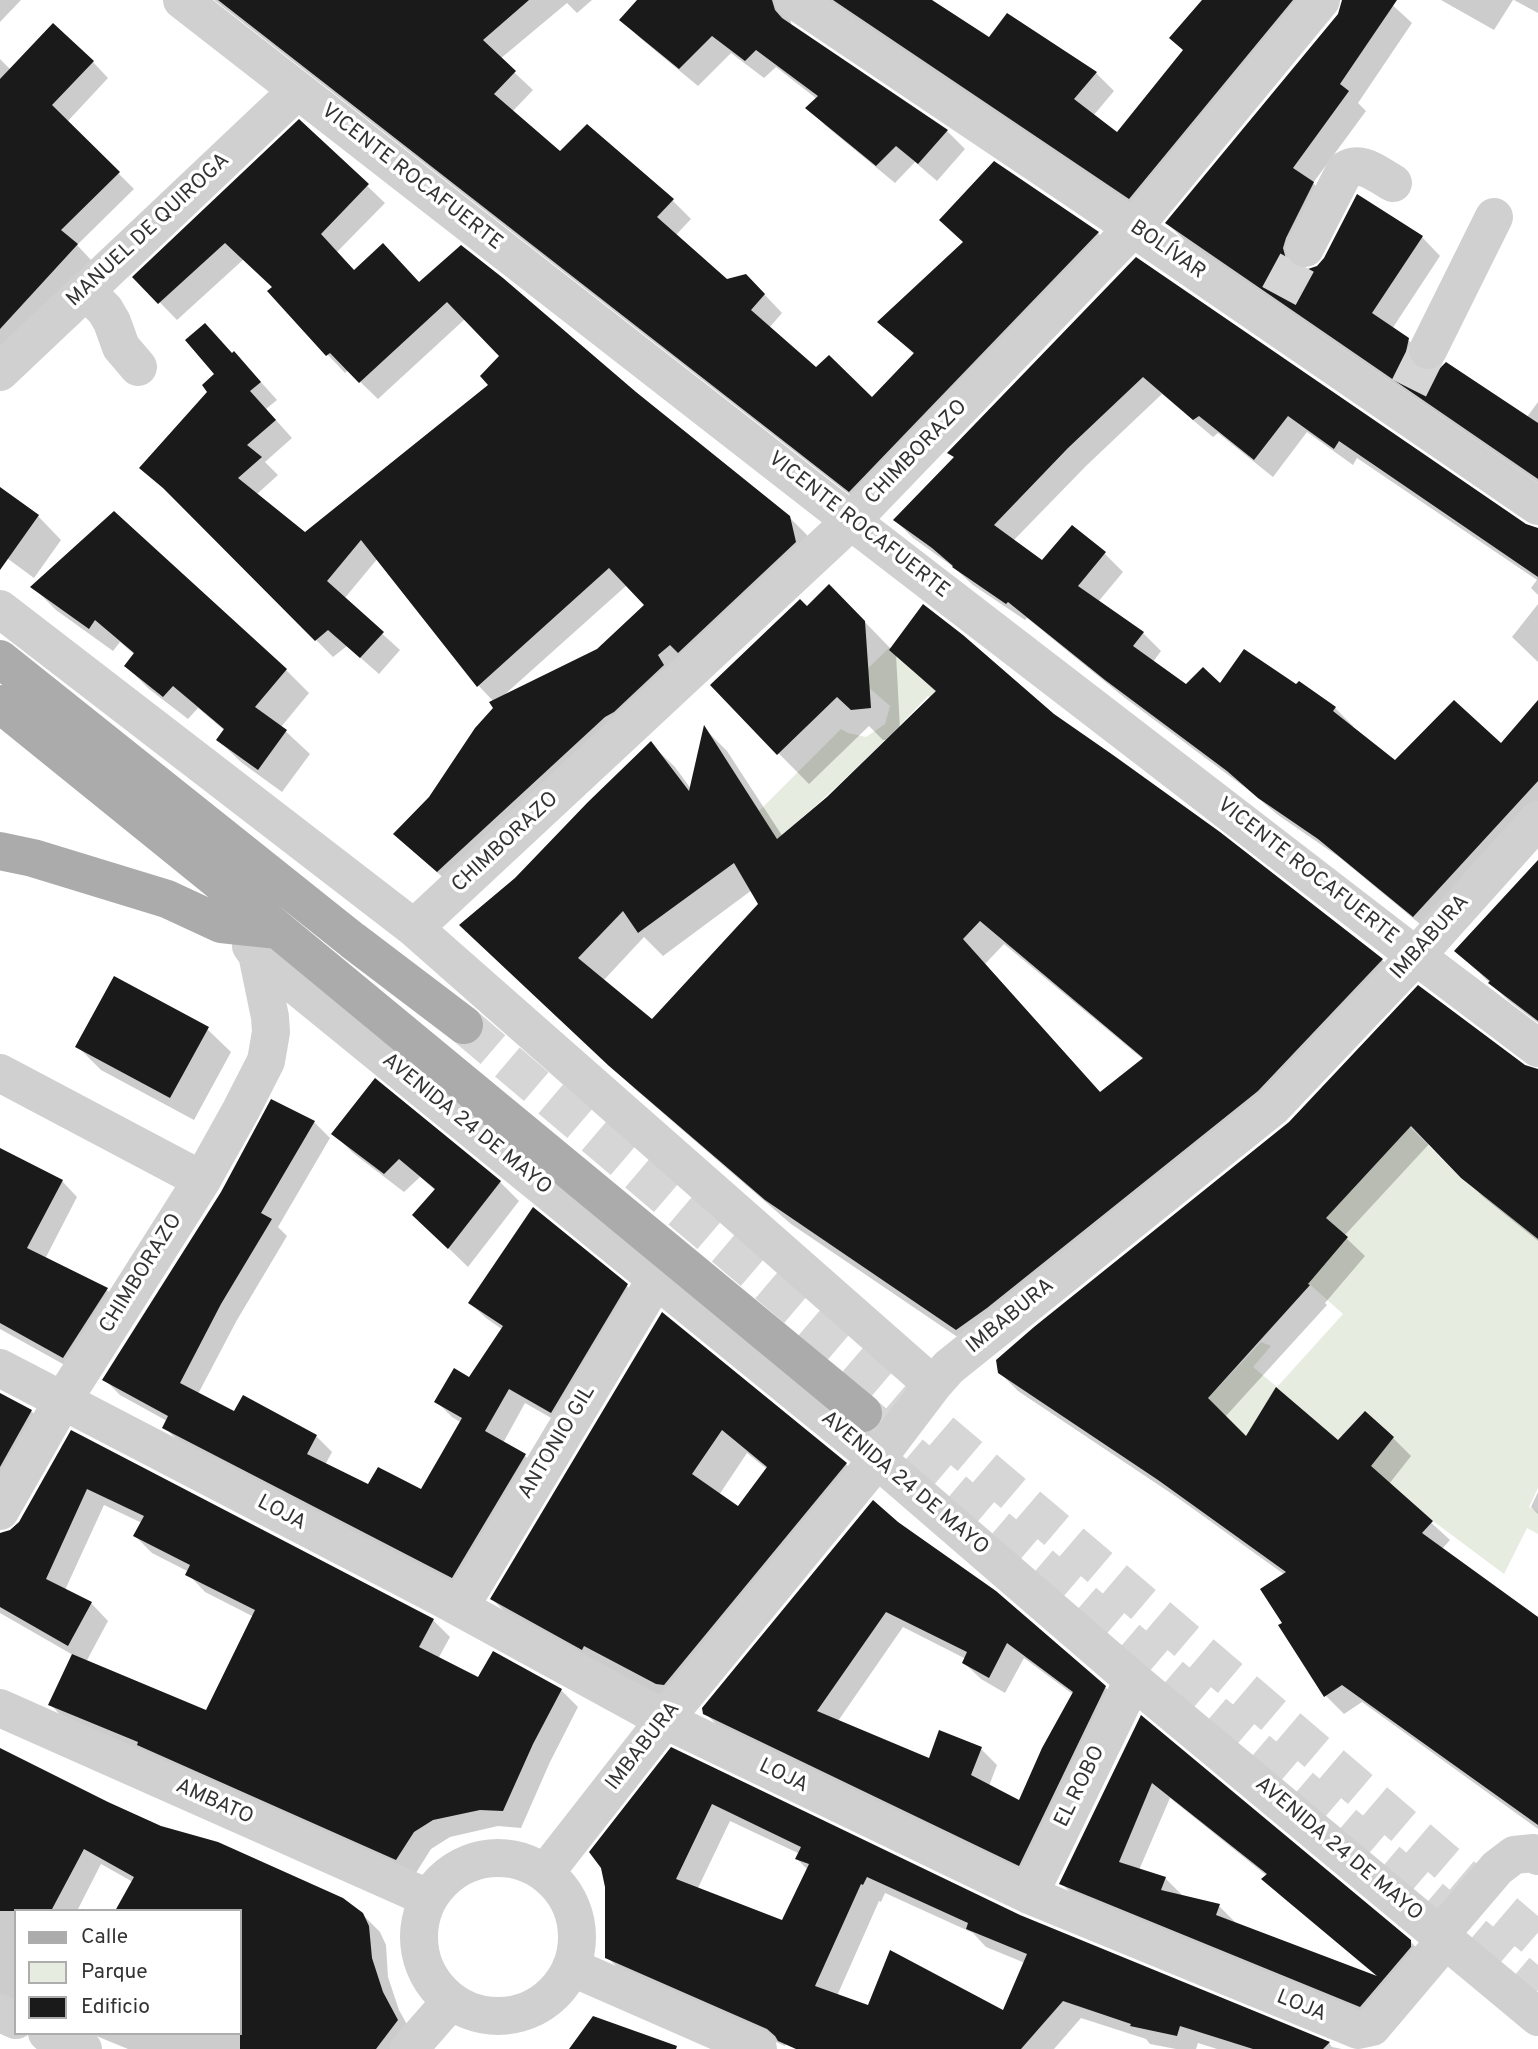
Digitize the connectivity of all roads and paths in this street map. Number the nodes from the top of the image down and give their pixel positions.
1 (182, 0) edge
2 (794, 0) edge
3 (1321, 0) edge
4 (297, 91) junction
5 (1393, 183) dead end
6 (1494, 217) dead end
7 (1133, 228) junction
8 (1305, 248) tunnel mouth
9 (86, 291) junction
10 (1428, 350) tunnel mouth
11 (138, 367) dead end
12 (0, 372) edge
13 (1538, 506) edge
14 (851, 521) junction
15 (0, 609) edge
16 (0, 659) edge
17 (0, 704) edge
18 (1538, 820) edge
19 (160, 834) junction
20 (0, 851) edge
21 (167, 899) junction
22 (414, 928) junction
23 (267, 942) junction
24 (1416, 956) junction
25 (464, 1025) tunnel mouth
26 (1538, 1048) edge
27 (0, 1073) edge
28 (202, 1180) junction
29 (656, 1279) junction
30 (0, 1368) edge
31 (933, 1385) junction
32 (63, 1400) junction
33 (863, 1413) tunnel mouth
34 (877, 1470) junction
35 (0, 1511) edge
36 (460, 1607) junction
37 (1129, 1681) junction
38 (0, 1708) edge
39 (665, 1720) junction
40 (1538, 1856) edge
41 (545, 1873) junction
42 (1029, 1895) junction
43 (428, 1898) junction
44 (1443, 1936) junction
45 (572, 1967) junction
46 (451, 2001) junction
47 (1538, 2017) edge
48 (52, 2035) edge
49 (83, 2049) edge
50 (409, 2049) edge
51 (758, 2049) edge

1 - 4 street, VICENTE ROCAFUERTE
2 - 7 street, BOLÍVAR
3 - 7 street, CHIMBORAZO
4 - 9 street, MANUEL DE QUIROGA
4 - 14 street, VICENTE ROCAFUERTE
5 - 8 street
6 - 10 street
7 - 13 street, BOLÍVAR
7 - 14 street, CHIMBORAZO
9 - 11 street
9 - 12 street, MANUEL DE QUIROGA
14 - 22 street, CHIMBORAZO
14 - 24 street, VICENTE ROCAFUERTE
15 - 22 street
16 - 25 main road
17 - 19 main road, AVENIDA 24 DE MAYO
18 - 24 street, IMBABURA
19 - 21 main road
19 - 23 main road, AVENIDA 24 DE MAYO
20 - 21 main road
21 - 23 main road
22 - 31 street
23 - 28 street, CHIMBORAZO
23 - 29 street, AVENIDA 24 DE MAYO
23 - 33 main road, AVENIDA 24 DE MAYO
24 - 26 street, VICENTE ROCAFUERTE
24 - 31 street, IMBABURA
27 - 28 street
28 - 32 street, CHIMBORAZO
29 - 34 street, AVENIDA 24 DE MAYO
29 - 36 street, ANTONIO GIL
30 - 32 street, LOJA
31 - 34 street, IMBABURA
32 - 35 street, CHIMBORAZO
32 - 36 street, LOJA
34 - 37 street, AVENIDA 24 DE MAYO
34 - 39 street, IMBABURA
36 - 39 street, LOJA
37 - 42 street, EL ROBO
37 - 44 street, AVENIDA 24 DE MAYO
38 - 43 street, AMBATO
39 - 41 street, IMBABURA
39 - 42 street, LOJA
40 - 44 street, AVENIDA 24 DE MAYO
41 - 43 street
41 - 45 street
42 - 44 street, LOJA
43 - 46 street
44 - 47 street
45 - 46 street
45 - 51 street
46 - 50 street
48 - 49 street

